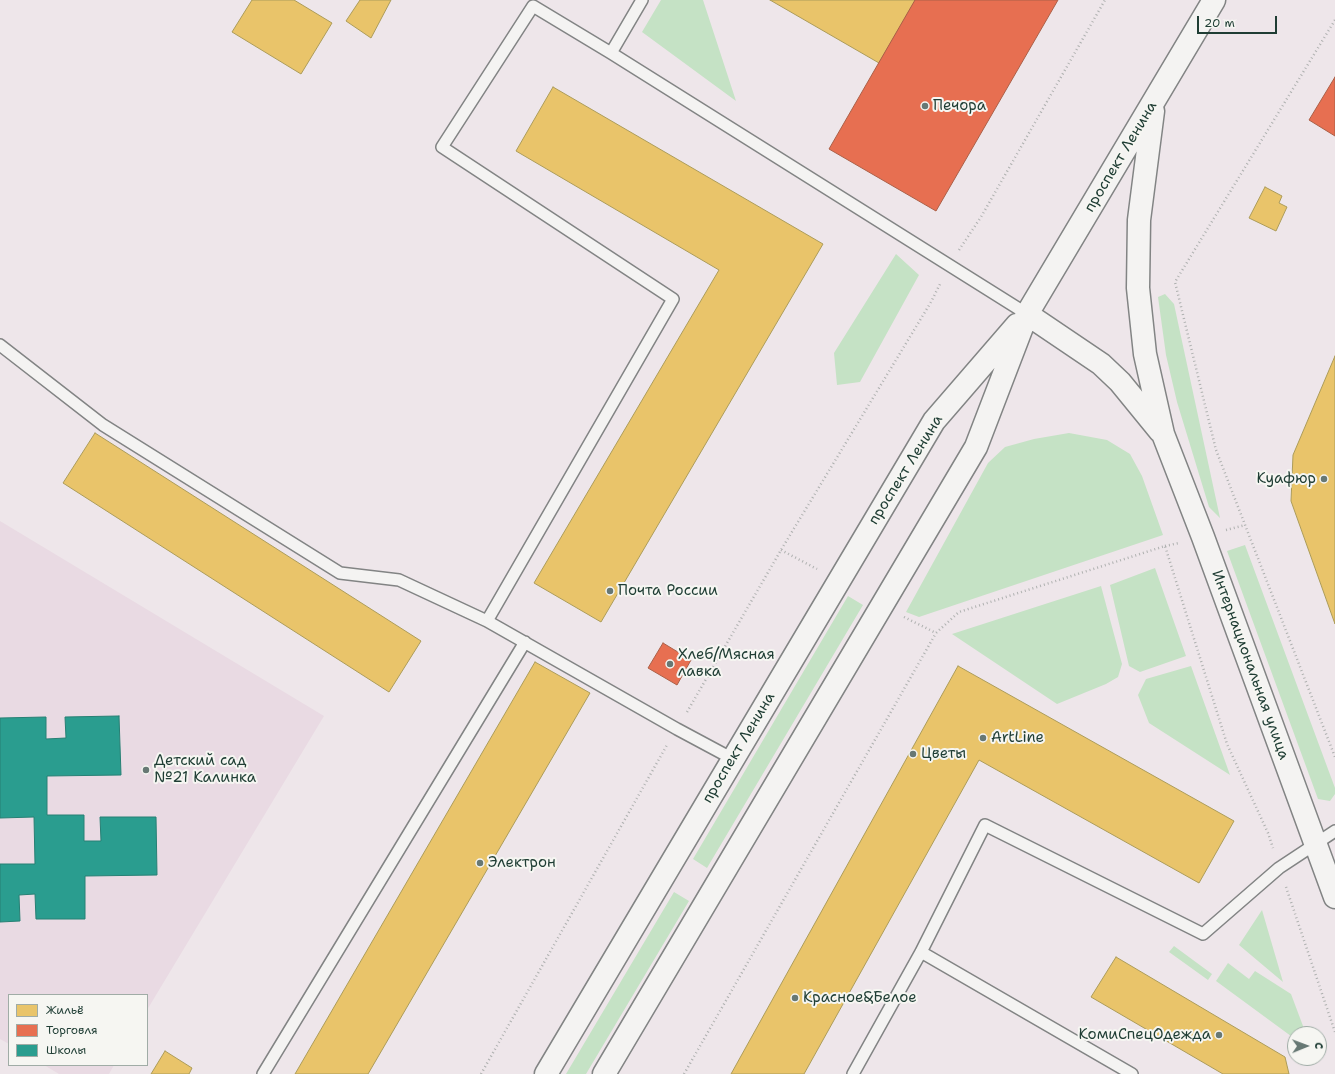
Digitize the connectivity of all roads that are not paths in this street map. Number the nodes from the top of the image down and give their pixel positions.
1 (642, 0) edge
2 (1214, 0) edge
3 (611, 52) junction
4 (1154, 102) junction
5 (1027, 314) junction
6 (0, 345) edge
7 (1163, 434) junction
8 (487, 621) junction
9 (525, 642) junction
10 (733, 759) junction
11 (1335, 831) edge
12 (1316, 844) junction
13 (1335, 897) edge
14 (921, 952) junction
15 (263, 1074) edge
16 (546, 1074) edge
17 (604, 1074) edge
18 (853, 1074) edge
19 (1132, 1074) edge

1 - 3 lane
2 - 4 main road, проспект Ленина
3 - 5 lane
3 - 8 lane
4 - 5 main road, проспект Ленина
4 - 7 main road, Интернациональная улица
5 - 7 main road, Интернациональная улица
5 - 10 main road, проспект Ленина
5 - 17 main road, проспект Ленина
6 - 8 lane
7 - 12 main road, Интернациональная улица
8 - 9 lane
9 - 10 lane
9 - 15 lane
10 - 16 main road, проспект Ленина
11 - 12 lane
12 - 13 main road, Интернациональная улица
12 - 14 lane
14 - 18 lane
14 - 19 lane

